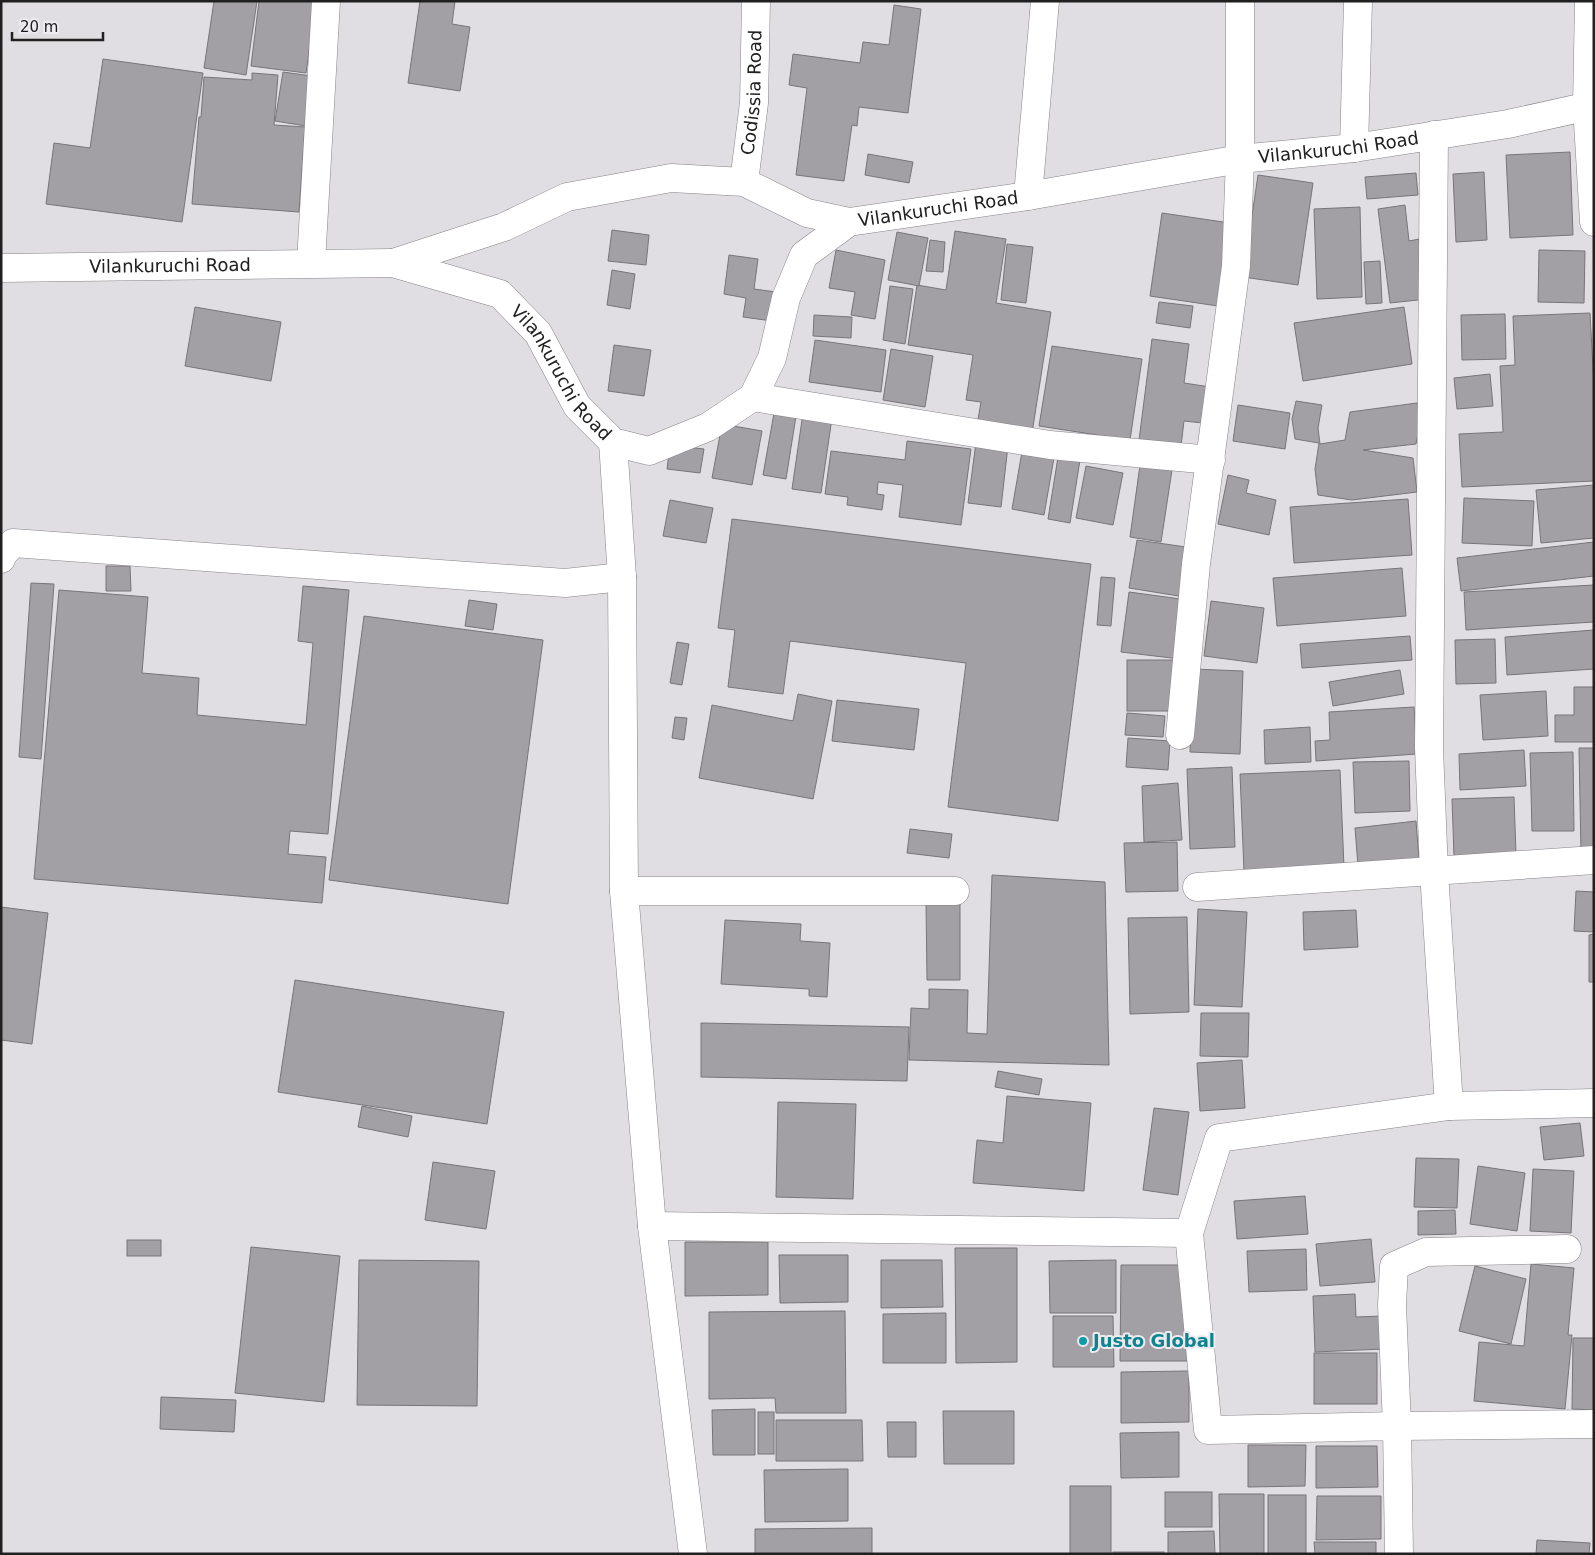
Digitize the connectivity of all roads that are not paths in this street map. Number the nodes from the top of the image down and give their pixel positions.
1 (326, 1) edge
2 (742, 1) edge
3 (1045, 1) edge
4 (1240, 1) edge
5 (1358, 1) edge
6 (1590, 1) edge
7 (756, 2) edge
8 (1590, 106) edge
9 (1434, 136) junction
10 (1591, 140) edge
11 (1354, 148) junction
12 (1240, 159) junction
13 (744, 182) junction
14 (1028, 196) junction
15 (849, 222) junction
16 (1594, 222) edge
17 (311, 263) junction
18 (393, 263) junction
19 (1, 268) edge
20 (753, 397) junction
21 (613, 442) junction
22 (1211, 460) junction
23 (1, 559) edge
24 (622, 576) junction
25 (1180, 735) dead end
26 (1594, 860) edge
27 (1434, 872) junction
28 (1197, 887) dead end
29 (624, 891) junction
30 (956, 891) dead end
31 (1594, 1103) edge
32 (1449, 1106) junction
33 (652, 1226) junction
34 (1189, 1233) junction
35 (1567, 1249) dead end
36 (1594, 1424) edge
37 (1397, 1426) junction
38 (693, 1554) edge
39 (1399, 1554) edge

1 - 17 street
2 - 7 street
3 - 14 street
4 - 12 street
5 - 11 street
6 - 8 street
7 - 13 street, Codissia Road
8 - 9 street, Vilankuruchi Road
8 - 10 street
9 - 11 street, Vilankuruchi Road
9 - 27 street
10 - 16 street
11 - 12 street, Vilankuruchi Road
12 - 14 street, Vilankuruchi Road
12 - 22 street
13 - 15 street
13 - 18 street
14 - 15 street, Vilankuruchi Road
15 - 20 street, Vilankuruchi Road
17 - 18 street, Vilankuruchi Road
17 - 19 street, Vilankuruchi Road
18 - 21 street, Vilankuruchi Road
20 - 21 street, Vilankuruchi Road
20 - 22 street
21 - 24 street
22 - 25 street
23 - 24 street
24 - 29 street
26 - 27 street
27 - 28 street
27 - 32 street
29 - 30 street
29 - 33 street
31 - 32 street
32 - 34 street
33 - 34 street
33 - 38 street
34 - 37 street
35 - 37 street
36 - 37 street
37 - 39 street

